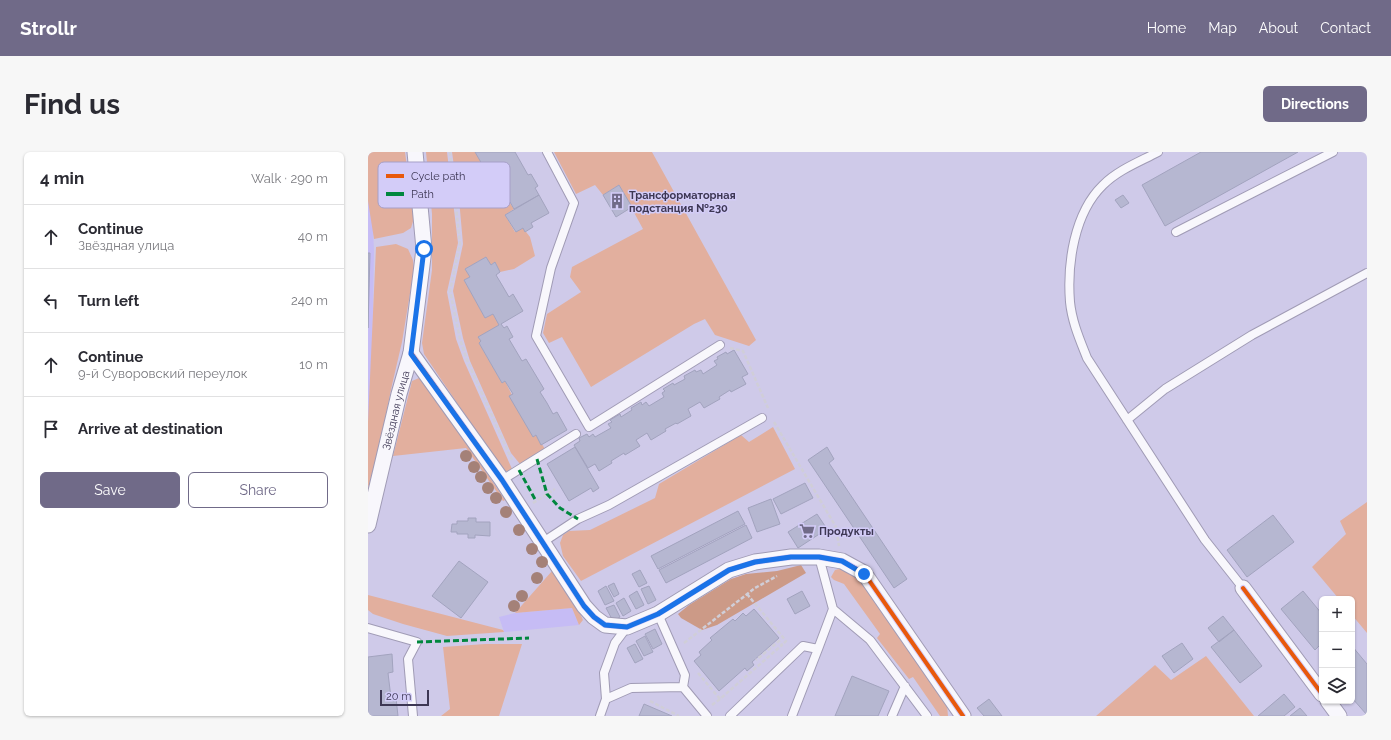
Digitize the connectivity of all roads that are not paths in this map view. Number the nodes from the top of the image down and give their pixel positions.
1 (415, 152) edge
2 (547, 152) edge
3 (1158, 152) edge
4 (1332, 152) edge
5 (416, 162) edge
6 (420, 208) edge
7 (1176, 232) dead end
8 (1367, 273) edge
9 (720, 345) road end
10 (411, 354) junction
11 (762, 418) dead end
12 (1127, 420) junction
13 (576, 434) dead end
14 (502, 480) junction
15 (368, 525) edge
16 (542, 542) junction
17 (819, 557) junction
18 (1243, 588) joint
19 (833, 609) junction
20 (658, 614) junction
21 (627, 627) junction
22 (368, 628) edge
23 (818, 649) junction
24 (905, 686) junction
25 (683, 687) junction
26 (1319, 690) edge
27 (606, 699) junction
28 (1330, 704) edge
29 (413, 716) edge
30 (600, 716) edge
31 (707, 716) edge
32 (730, 716) edge
33 (792, 716) edge
34 (892, 716) edge
35 (927, 716) edge
36 (963, 716) edge
37 (1339, 716) edge

1 - 5 street, Звёздная улица
2 - 9 lane
3 - 12 lane
4 - 7 lane
6 - 10 street, Звёздная улица
8 - 12 lane
10 - 14 street
10 - 15 street, Звёздная улица
11 - 16 lane
12 - 18 lane
13 - 14 lane
14 - 16 street
16 - 21 street
17 - 19 lane
17 - 20 street
17 - 36 street
18 - 26 street
19 - 23 lane
19 - 24 lane
20 - 21 street
20 - 25 lane
21 - 27 lane
22 - 29 lane
23 - 32 lane
23 - 33 lane
24 - 34 lane
24 - 35 lane
25 - 27 lane
25 - 31 lane
27 - 30 lane
28 - 37 street

